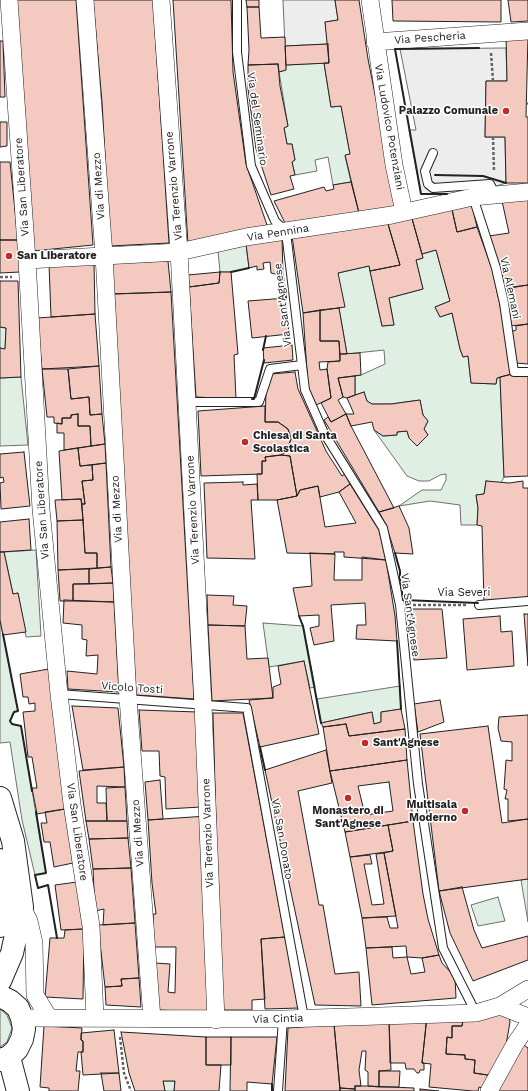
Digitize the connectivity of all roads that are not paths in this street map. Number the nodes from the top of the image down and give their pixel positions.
1 (9, 0) edge
2 (85, 0) edge
3 (161, 0) edge
4 (237, 0) edge
5 (370, 0) edge
6 (528, 31) edge
7 (375, 42) junction
8 (433, 153) dead end
9 (528, 192) edge
10 (495, 194) junction
11 (473, 197) junction
12 (404, 212) junction
13 (286, 232) junction
14 (179, 252) junction
15 (104, 255) junction
16 (27, 260) junction
17 (302, 365) junction
18 (528, 372) edge
19 (187, 402) junction
20 (528, 600) edge
21 (479, 605) road end
22 (59, 694) junction
23 (128, 698) junction
24 (203, 705) junction
25 (0, 798) edge
26 (0, 860) edge
27 (22, 907) junction
28 (0, 926) edge
29 (0, 981) edge
30 (528, 988) edge
31 (0, 996) edge
32 (500, 1006) junction
33 (476, 1013) junction
34 (528, 1017) edge
35 (22, 1018) junction
36 (49, 1018) junction
37 (95, 1018) junction
38 (304, 1018) junction
39 (152, 1019) junction
40 (283, 1019) junction
41 (216, 1020) junction
42 (528, 1025) edge
43 (4, 1058) edge
44 (18, 1091) edge
45 (278, 1091) edge
46 (489, 1091) edge

1 - 16 street, Via San Liberatore
2 - 15 street, Via di Mezzo
3 - 14 street, Via Terenzio Varrone
4 - 13 lane, Via del Seminario
5 - 7 street
6 - 7 street, Via Pescheria
7 - 12 street, Via Ludovico Potenziani
8 - 10 lane
9 - 10 street, Via Pennina
10 - 11 street, Via Pennina
11 - 12 street, Via Pennina
11 - 18 lane, Via Alemani
12 - 13 street, Via Pennina
13 - 14 street, Via Pennina
13 - 17 lane, Via Sant'Agnese
14 - 15 street, Via Pennina
14 - 19 street, Via Terenzio Varrone
15 - 16 street, Via Pennina
15 - 23 street, Via di Mezzo
16 - 22 street, Via San Liberatore
17 - 19 lane
17 - 33 lane, Via Sant'Agnese
19 - 24 street, Via Terenzio Varrone
20 - 21 lane, Via Severi
22 - 23 lane, Vicolo Tosti
22 - 37 street, Via San Liberatore
23 - 24 lane, Vicolo Tosti
23 - 39 street, Via di Mezzo
24 - 38 lane, Via San Donato
24 - 41 street, Via Terenzio Varrone
25 - 27 street
26 - 28 street
27 - 29 street
27 - 36 street
30 - 32 street, Via Cintia
31 - 35 street
32 - 33 street, Via Cintia
32 - 34 street
33 - 38 street, Via Cintia
35 - 36 street, Via Cintia
35 - 43 street
36 - 37 street, Via Cintia
37 - 39 street, Via Cintia
38 - 40 street, Via Cintia
39 - 41 street, Via Cintia
40 - 41 street, Via Cintia
40 - 45 lane
42 - 46 street
43 - 44 street

